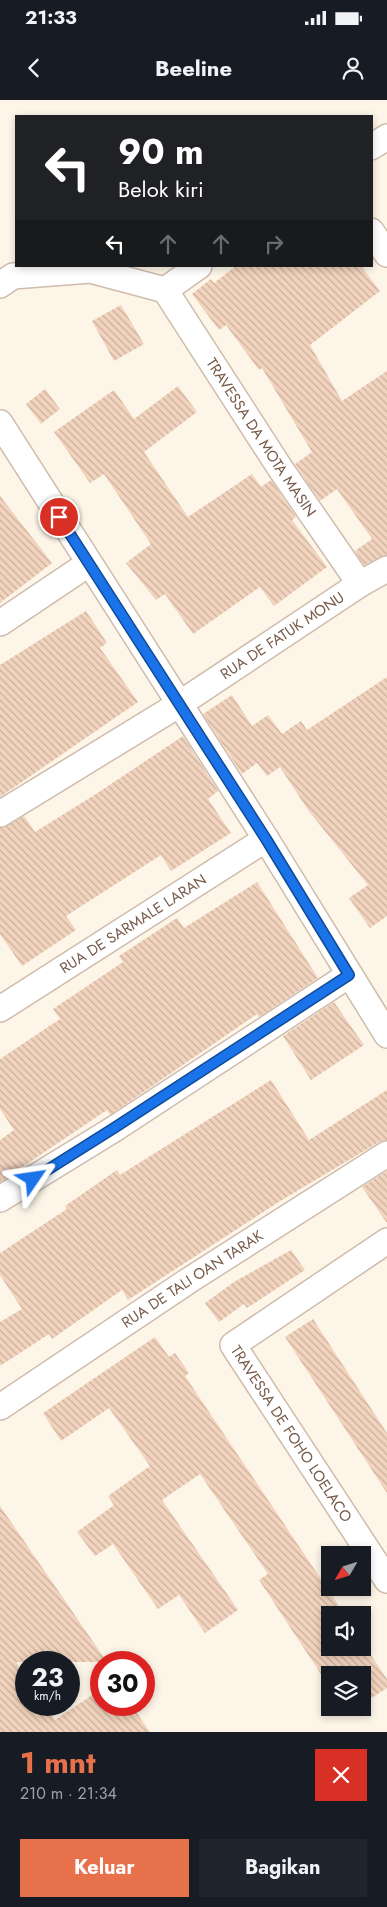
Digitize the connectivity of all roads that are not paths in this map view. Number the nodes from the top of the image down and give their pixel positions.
1 (387, 137) edge
2 (373, 146) edge
3 (373, 234) edge
4 (387, 254) edge
5 (198, 267) edge
6 (0, 285) edge
7 (165, 290) junction
8 (0, 423) edge
9 (88, 564) junction
10 (387, 569) edge
11 (360, 584) junction
12 (0, 623) edge
13 (178, 704) junction
14 (0, 814) edge
15 (266, 839) junction
16 (349, 975) junction
17 (0, 1009) edge
18 (387, 1035) edge
19 (387, 1154) edge
20 (0, 1199) edge
21 (387, 1241) edge
22 (0, 1407) edge
23 (387, 1580) edge

1 - 2 street
3 - 4 street
5 - 7 street
6 - 7 street
7 - 11 street, TRAVESSA DA MOTA MASIN
8 - 9 street
9 - 12 street
9 - 13 street
10 - 11 street, RUA DE FATUK MONU
11 - 13 street, RUA DE FATUK MONU
13 - 14 street, RUA DE FATUK MONU
13 - 15 street
15 - 16 street
15 - 17 street, RUA DE SARMALE LARAN
16 - 18 street
16 - 20 street
19 - 22 street, RUA DE TALI OAN TARAK
21 - 23 street, TRAVESSA DE FOHO LOELACO

